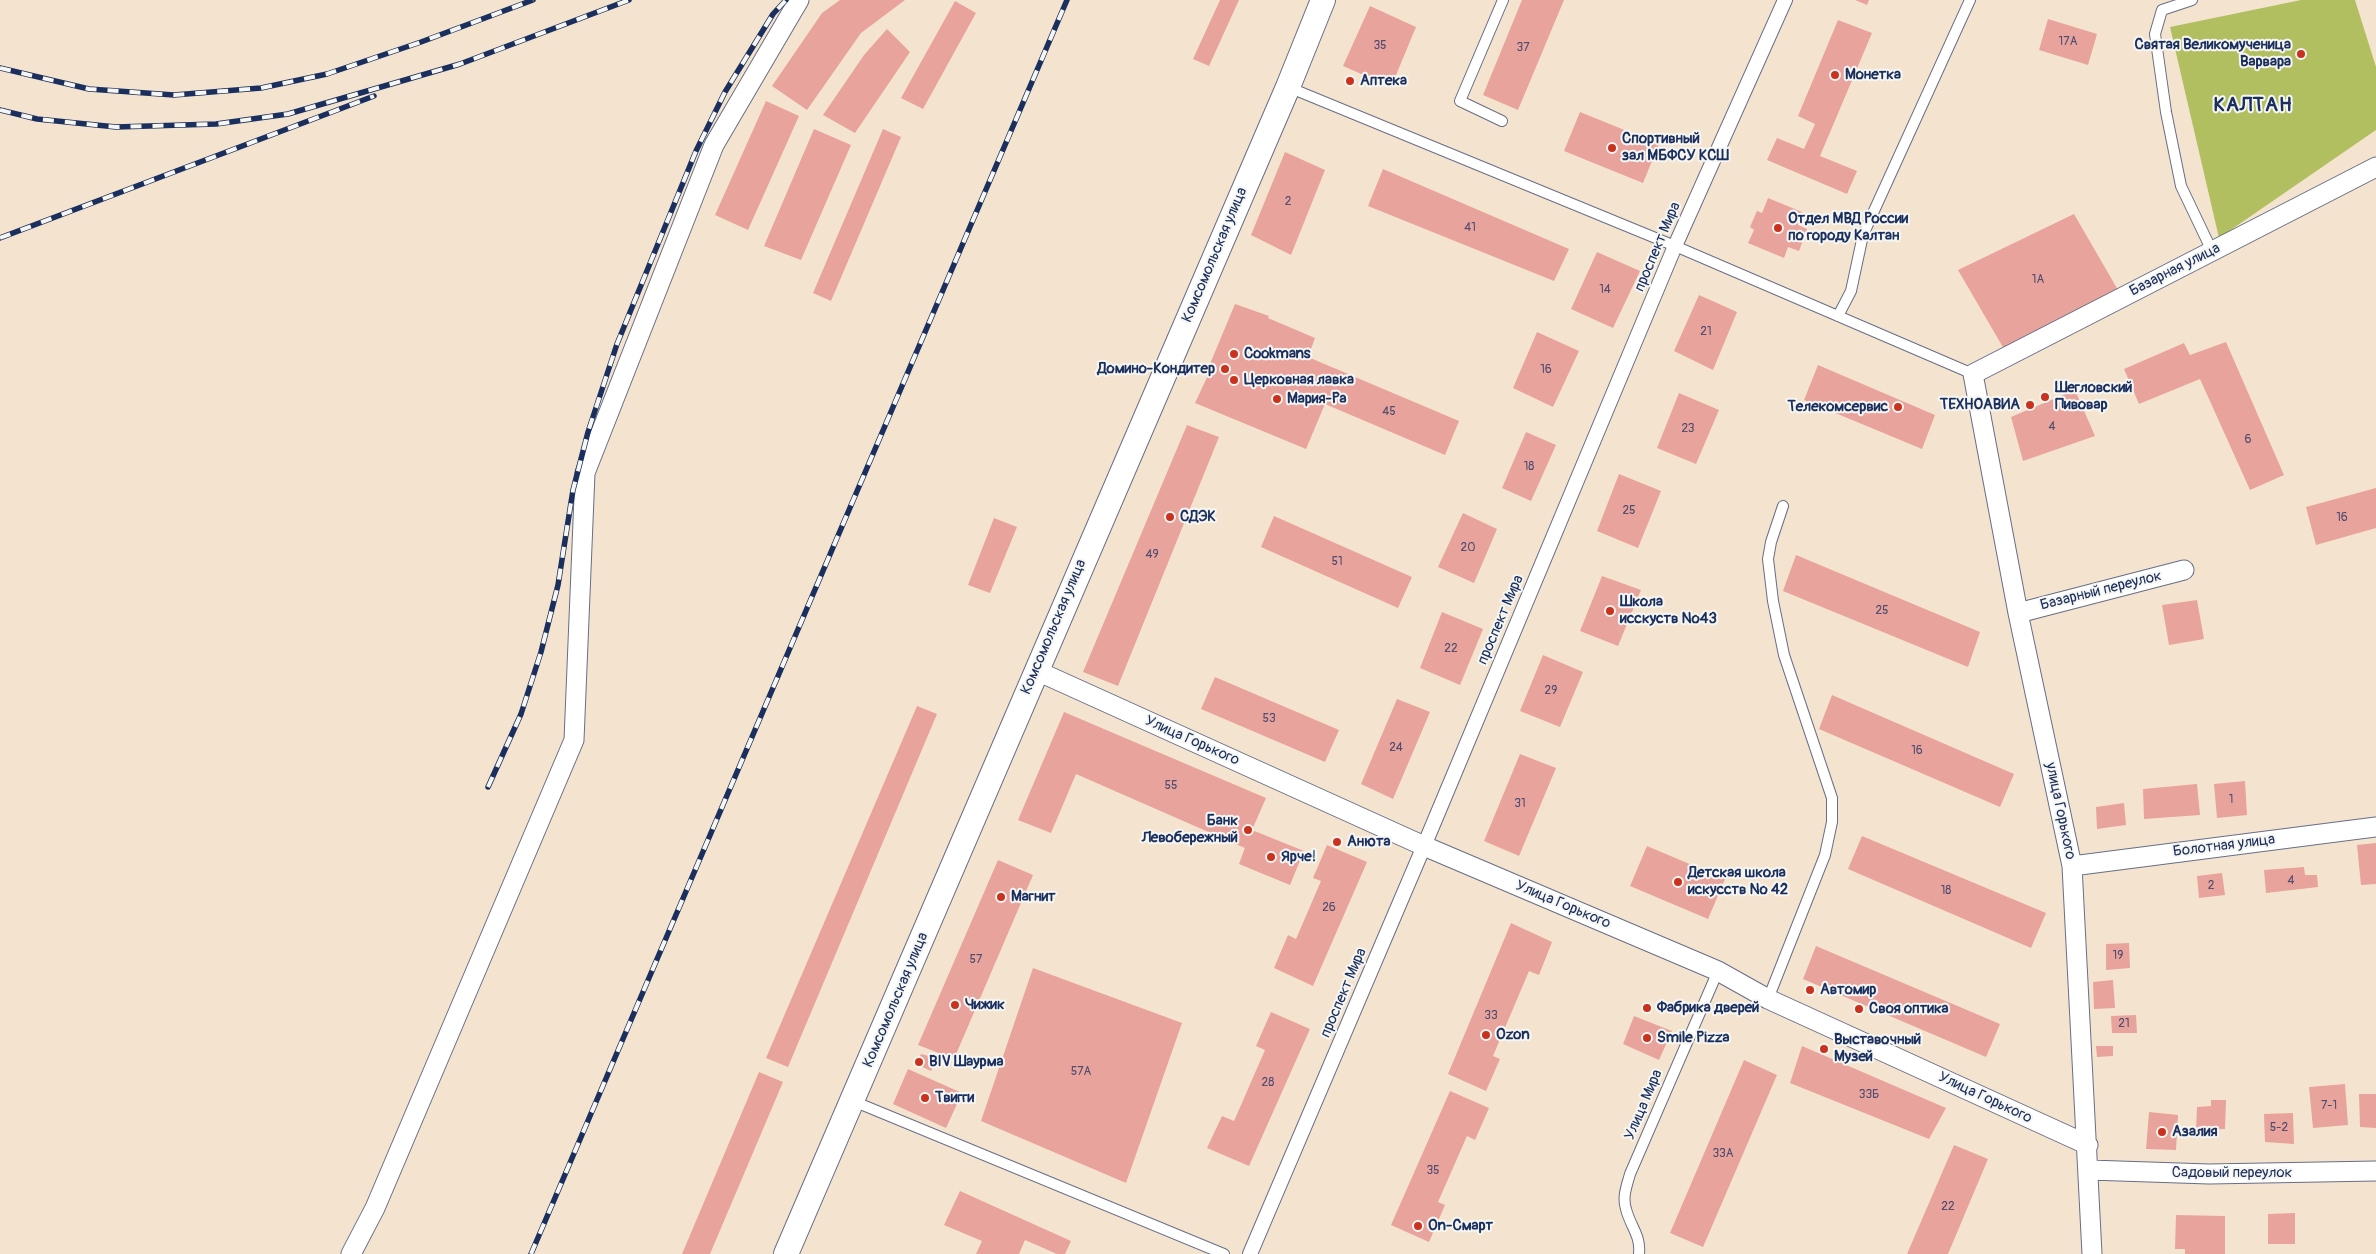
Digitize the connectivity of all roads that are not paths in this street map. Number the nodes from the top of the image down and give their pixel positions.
1 (800, 0) edge
2 (1323, 0) edge
3 (1503, 0) edge
4 (1786, 0) edge
5 (1970, 0) edge
6 (2192, 0) edge
7 (1288, 87) junction
8 (1502, 121) dead end
9 (2376, 167) edge
10 (1675, 246) junction
11 (2212, 251) junction
12 (1838, 316) junction
13 (1973, 374) junction
14 (1784, 506) dead end
15 (2184, 570) dead end
16 (2018, 613) junction
17 (1035, 670) junction
18 (2376, 827) edge
19 (1424, 846) junction
20 (2072, 866) junction
21 (1718, 971) junction
22 (1768, 999) junction
23 (853, 1101) junction
24 (2088, 1145) junction
25 (2089, 1170) junction
26 (2376, 1171) edge
27 (350, 1254) edge
28 (786, 1254) edge
29 (1224, 1254) edge
30 (1250, 1254) edge
31 (1638, 1254) edge
32 (2092, 1254) edge

1 - 27 street
2 - 7 street, Комсомольская улица
3 - 8 lane
4 - 10 street, проспект Мира
5 - 12 lane
6 - 11 lane
7 - 10 lane
7 - 17 street, Комсомольская улица
9 - 11 street, Базарная улица
10 - 12 lane
10 - 19 street, проспект Мира
11 - 13 street, Базарная улица
12 - 13 lane
13 - 16 street, улица Горького
14 - 22 lane
15 - 16 street, Базарный переулок
16 - 20 street, улица Горького
17 - 19 street, Улица Горького
17 - 23 street, Комсомольская улица
18 - 20 street, Болотная улица
19 - 21 street, Улица Горького
19 - 30 street, проспект Мира
20 - 24 street, улица Горького
21 - 22 street, Улица Горького
21 - 31 lane, Улица Мира
22 - 24 street, Улица Горького
23 - 28 street, Комсомольская улица
23 - 29 lane
24 - 25 street, улица Горького
25 - 26 street, Садовый переулок
25 - 32 street, улица Горького

